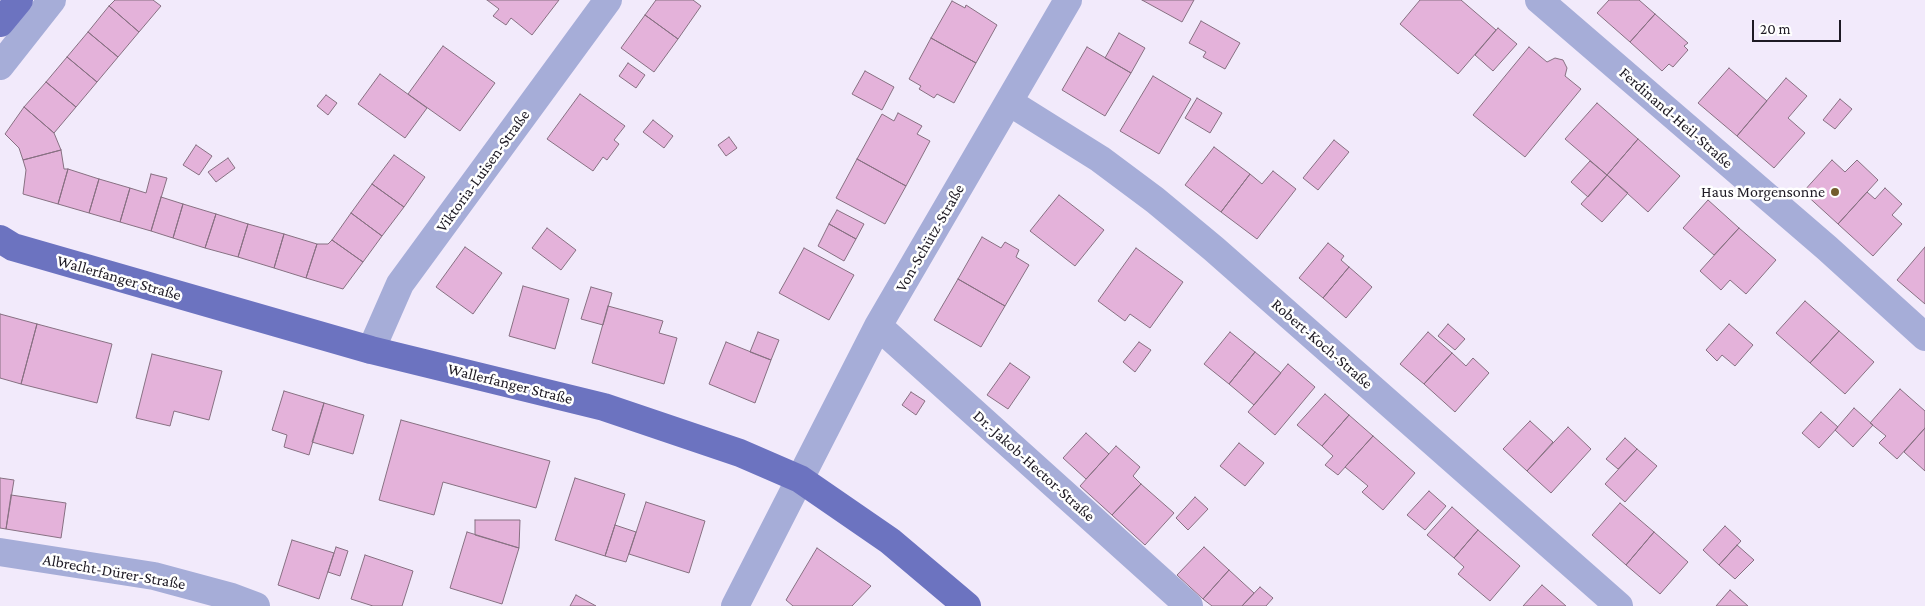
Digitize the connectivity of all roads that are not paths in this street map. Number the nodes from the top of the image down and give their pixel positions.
1 (19, 0) edge
2 (52, 0) edge
3 (608, 0) edge
4 (1068, 0) edge
5 (1539, 0) edge
6 (0, 23) edge
7 (0, 66) edge
8 (1009, 102) junction
9 (4, 245) edge
10 (878, 326) junction
11 (1925, 337) edge
12 (371, 350) junction
13 (800, 479) junction
14 (0, 552) edge
15 (256, 606) edge
16 (735, 606) edge
17 (967, 606) edge
18 (1189, 606) edge
19 (1619, 606) edge

1 - 6 main road
2 - 7 street
3 - 12 street, Viktoria-Luisen-Straße
4 - 8 street, Von-Schütz-Straße
5 - 11 street, Ferdinand-Heil-Straße
8 - 10 street, Von-Schütz-Straße
8 - 19 street, Robert-Koch-Straße
9 - 12 main road, Wallerfanger Straße
10 - 13 street, Von-Schütz-Straße
10 - 18 street, Dr.-Jakob-Hector-Straße
12 - 13 main road, Wallerfanger Straße
13 - 16 street, Von-Schütz-Straße
13 - 17 main road, Wallerfanger Straße
14 - 15 street, Albrecht-Dürer-Straße

